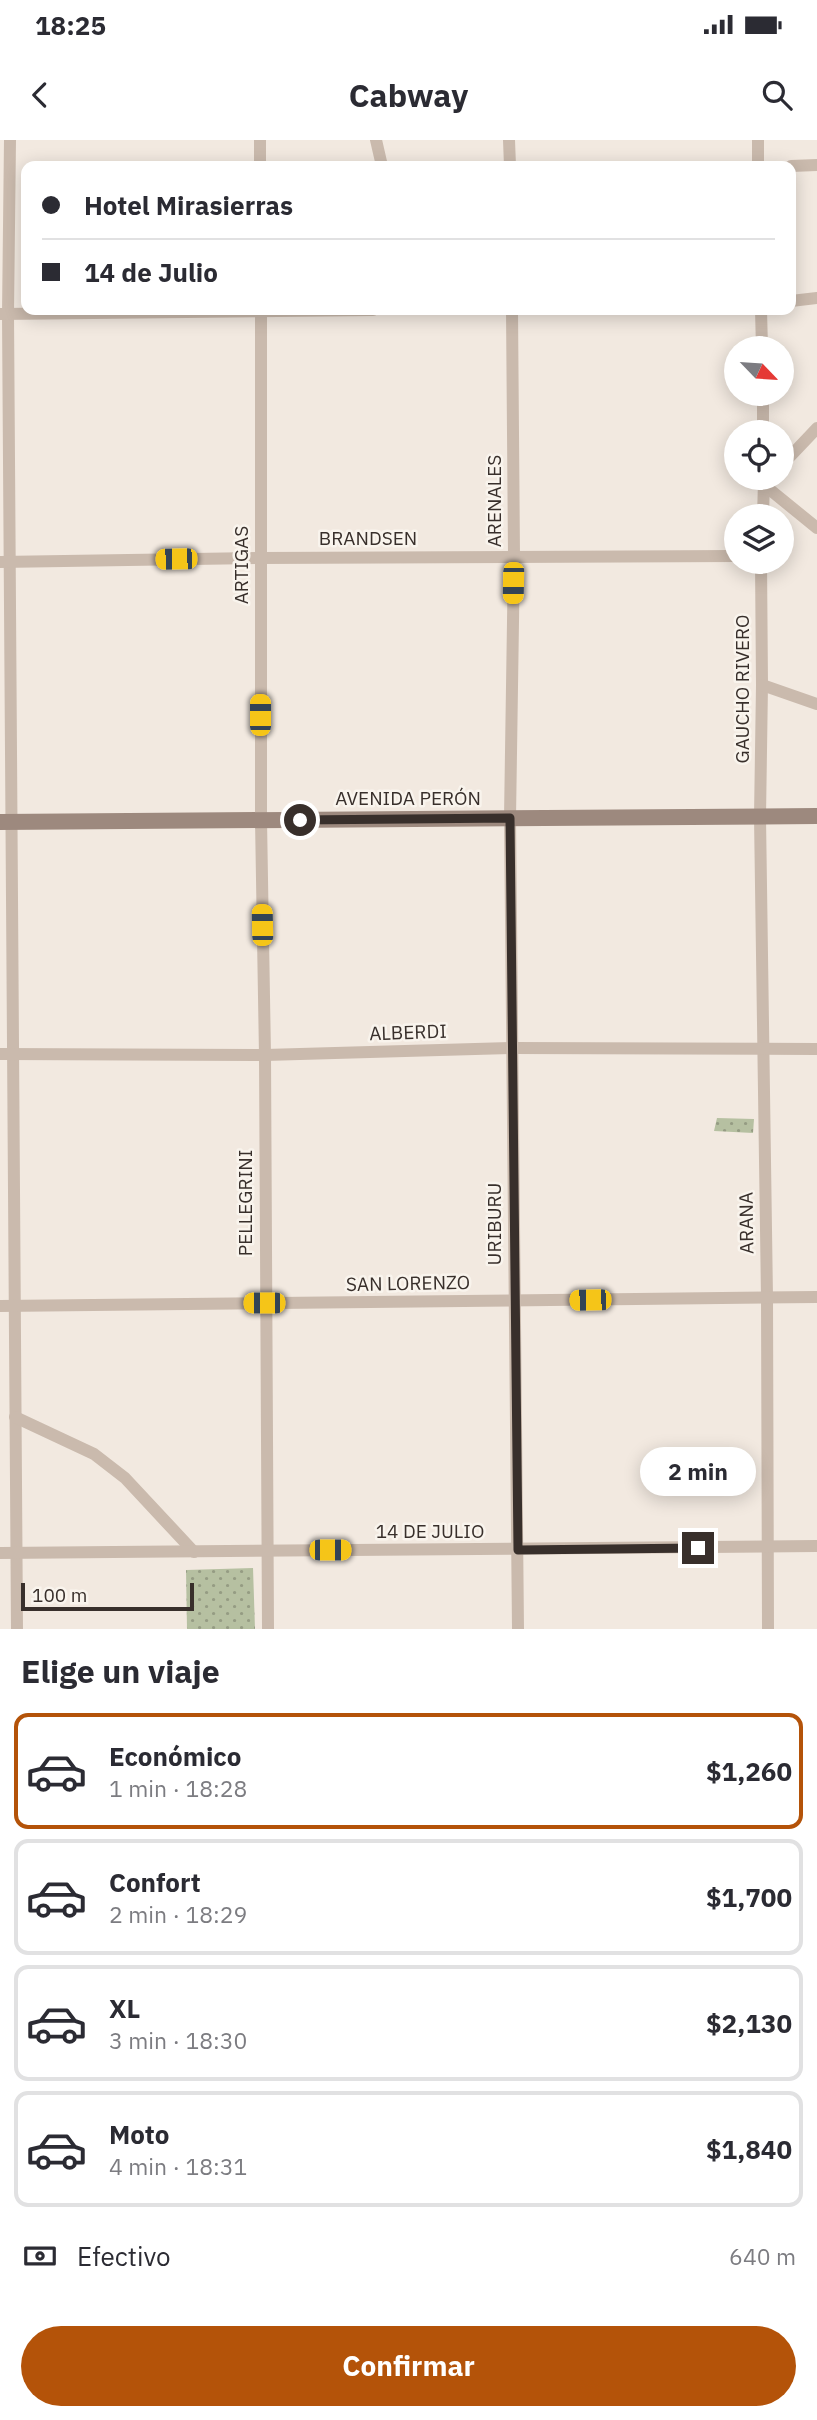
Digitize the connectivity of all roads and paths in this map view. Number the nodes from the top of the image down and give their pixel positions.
1 (10, 140) edge
2 (260, 140) edge
3 (376, 140) edge
4 (509, 140) edge
5 (758, 140) edge
6 (260, 161) edge
7 (381, 161) edge
8 (510, 161) edge
9 (758, 161) edge
10 (817, 165) edge
11 (796, 166) edge
12 (817, 298) edge
13 (796, 300) edge
14 (4, 314) edge
15 (261, 315) edge
16 (512, 315) edge
17 (761, 315) edge
18 (762, 336) edge
19 (817, 428) edge
20 (794, 452) edge
21 (777, 490) edge
22 (817, 528) edge
23 (514, 556) junction
24 (724, 556) edge
25 (260, 558) junction
26 (5, 562) edge
27 (761, 574) edge
28 (762, 685) junction
29 (817, 704) edge
30 (817, 816) edge
31 (760, 817) junction
32 (510, 818) junction
33 (261, 820) junction
34 (6, 822) edge
35 (512, 1048) junction
36 (762, 1049) junction
37 (817, 1049) edge
38 (6, 1054) edge
39 (265, 1055) junction
40 (767, 1297) junction
41 (817, 1297) edge
42 (514, 1301) junction
43 (264, 1303) junction
44 (0, 1306) edge
45 (15, 1306) junction
46 (15, 1416) junction
47 (817, 1546) edge
48 (767, 1547) junction
49 (266, 1550) junction
50 (518, 1550) junction
51 (194, 1552) junction
52 (0, 1553) edge
53 (16, 1553) junction
54 (16, 1629) edge
55 (268, 1629) edge
56 (518, 1629) edge
57 (768, 1629) edge

1 - 14 street
2 - 6 street
3 - 7 street
4 - 8 street
5 - 9 street
10 - 11 street
12 - 13 street
14 - 26 street
15 - 25 street, ARTIGAS
16 - 23 street, ARENALES
17 - 18 street
19 - 20 street
21 - 22 street
23 - 24 street, BRANDSEN
23 - 25 street, BRANDSEN
23 - 32 street, ARENALES
25 - 26 street, BRANDSEN
25 - 33 street, ARTIGAS
26 - 34 street
27 - 28 street, GAUCHO RIVERO
28 - 29 street
28 - 31 street, GAUCHO RIVERO
30 - 31 main road, AVENIDA PERÓN
31 - 32 main road, AVENIDA PERÓN
31 - 36 street, ARANA
32 - 33 main road, AVENIDA PERÓN
32 - 35 street, URIBURU
33 - 34 main road, AVENIDA PERÓN
33 - 39 street, PELLEGRINI
34 - 38 street
35 - 36 street, ALBERDI
35 - 39 street, ALBERDI
35 - 42 street, URIBURU
36 - 37 street, ALBERDI
36 - 40 street, ARANA
38 - 39 street, ALBERDI
38 - 45 street
39 - 43 street, PELLEGRINI
40 - 41 street, SAN LORENZO
40 - 42 street, SAN LORENZO
40 - 48 street, ARANA
42 - 43 street, SAN LORENZO
42 - 50 street, URIBURU
43 - 45 street, SAN LORENZO
43 - 49 street, PELLEGRINI
44 - 45 street, SAN LORENZO
45 - 46 street
46 - 51 street
46 - 53 street
47 - 48 street, 14 DE JULIO
48 - 50 street, 14 DE JULIO
48 - 57 street, ARANA
49 - 50 street, 14 DE JULIO
49 - 51 street, 14 DE JULIO
49 - 55 street, PELLEGRINI
50 - 56 street, URIBURU
51 - 53 street, 14 DE JULIO
52 - 53 street, 14 DE JULIO
53 - 54 street

